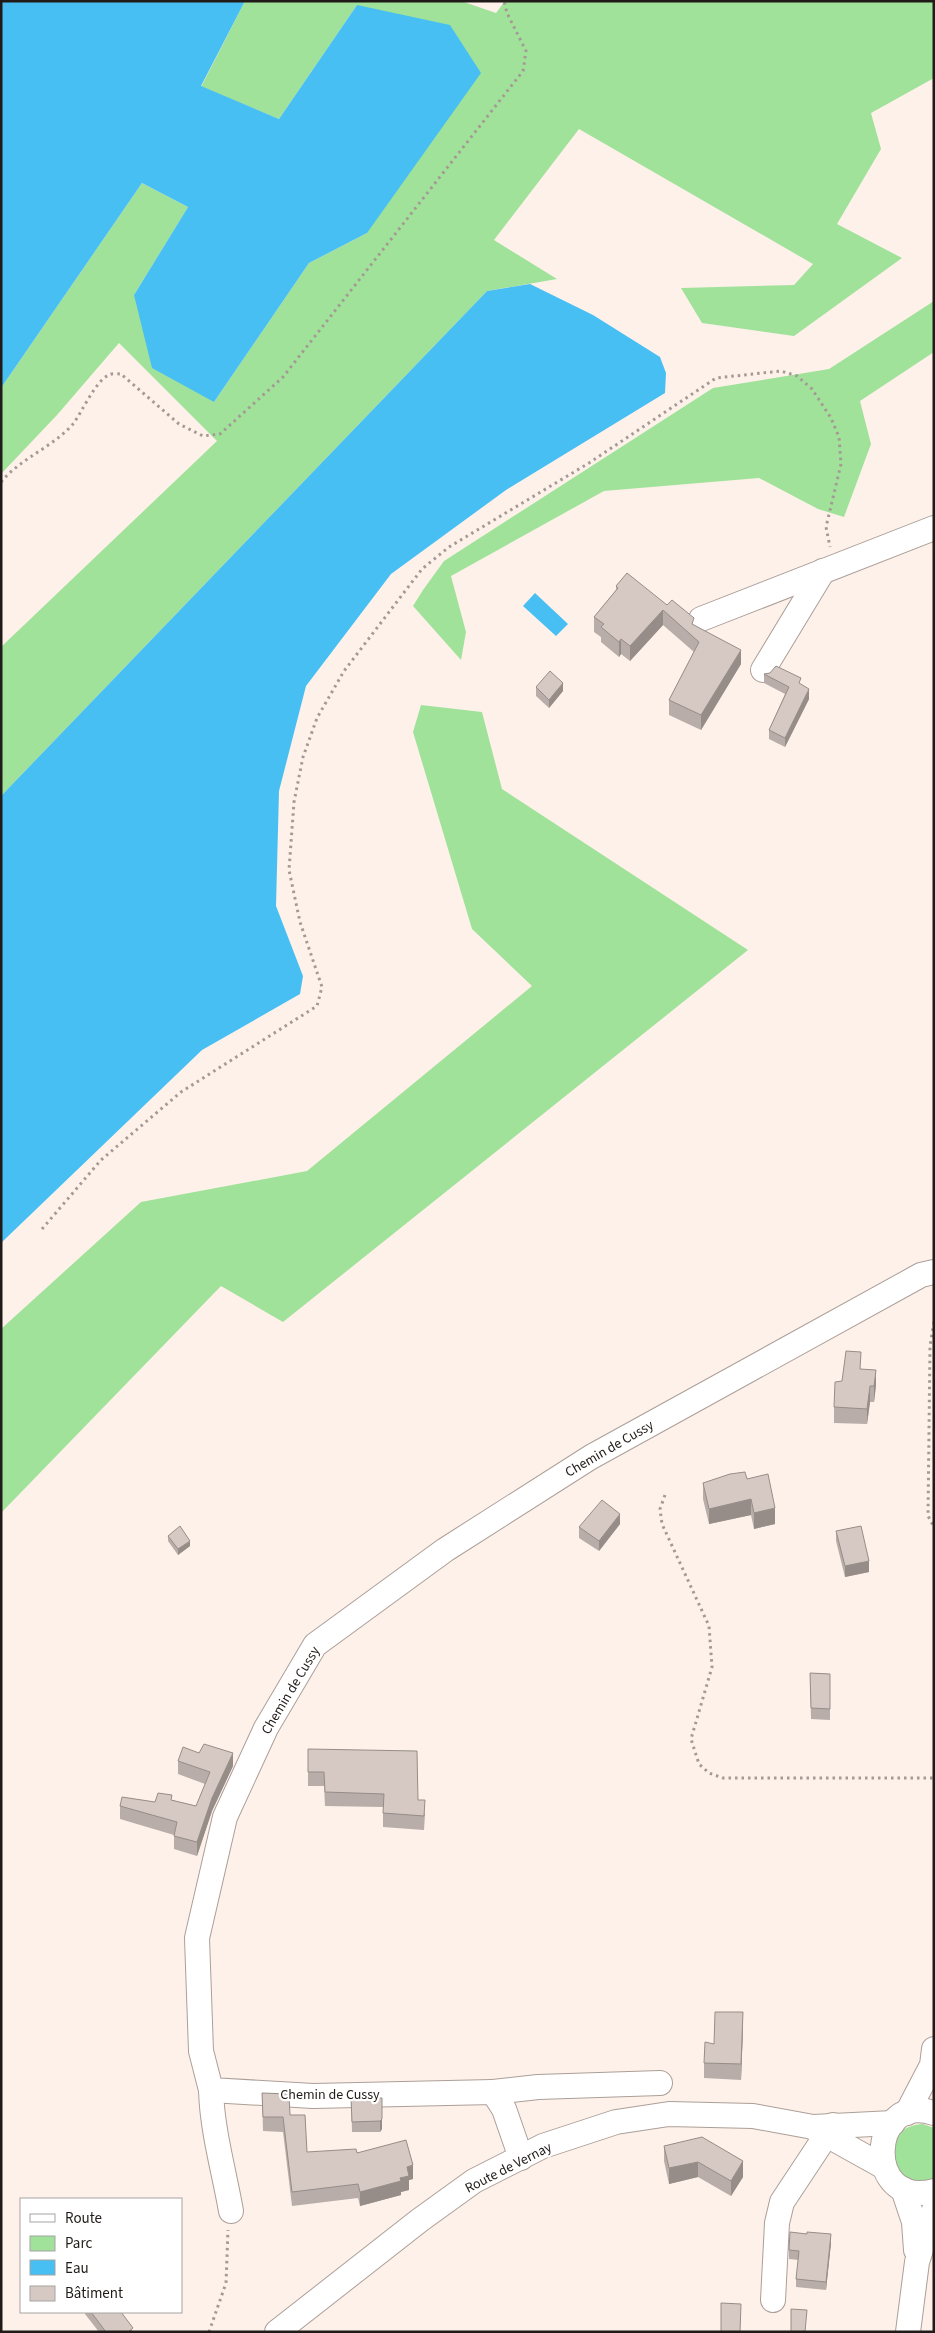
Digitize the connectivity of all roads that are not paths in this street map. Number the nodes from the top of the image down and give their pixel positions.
1 (934, 528) edge
2 (829, 569) junction
3 (701, 619) dead end
4 (763, 670) dead end
5 (934, 1272) edge
6 (933, 2063) edge
7 (660, 2083) dead end
8 (211, 2090) junction
9 (493, 2092) junction
10 (934, 2113) edge
11 (900, 2118) junction
12 (824, 2129) junction
13 (521, 2158) junction
14 (884, 2167) junction
15 (903, 2189) junction
16 (934, 2191) edge
17 (934, 2210) edge
18 (231, 2211) road end
19 (917, 2262) junction
20 (773, 2300) dead end
21 (277, 2332) edge
22 (908, 2332) edge

1 - 2 street
2 - 3 street
2 - 4 street
5 - 8 street, Chemin de Cussy
6 - 11 street
7 - 9 street, Chemin de Cussy
8 - 9 street, Chemin de Cussy
8 - 18 street
9 - 13 street
10 - 11 street, Route de Vernay
11 - 12 street, Route de Vernay
11 - 14 street
12 - 13 street, Route de Vernay
12 - 14 street, Route de Vernay
12 - 20 street
13 - 21 street, Route de Vernay
14 - 15 street
15 - 16 street
15 - 19 street
17 - 19 street
19 - 22 street

